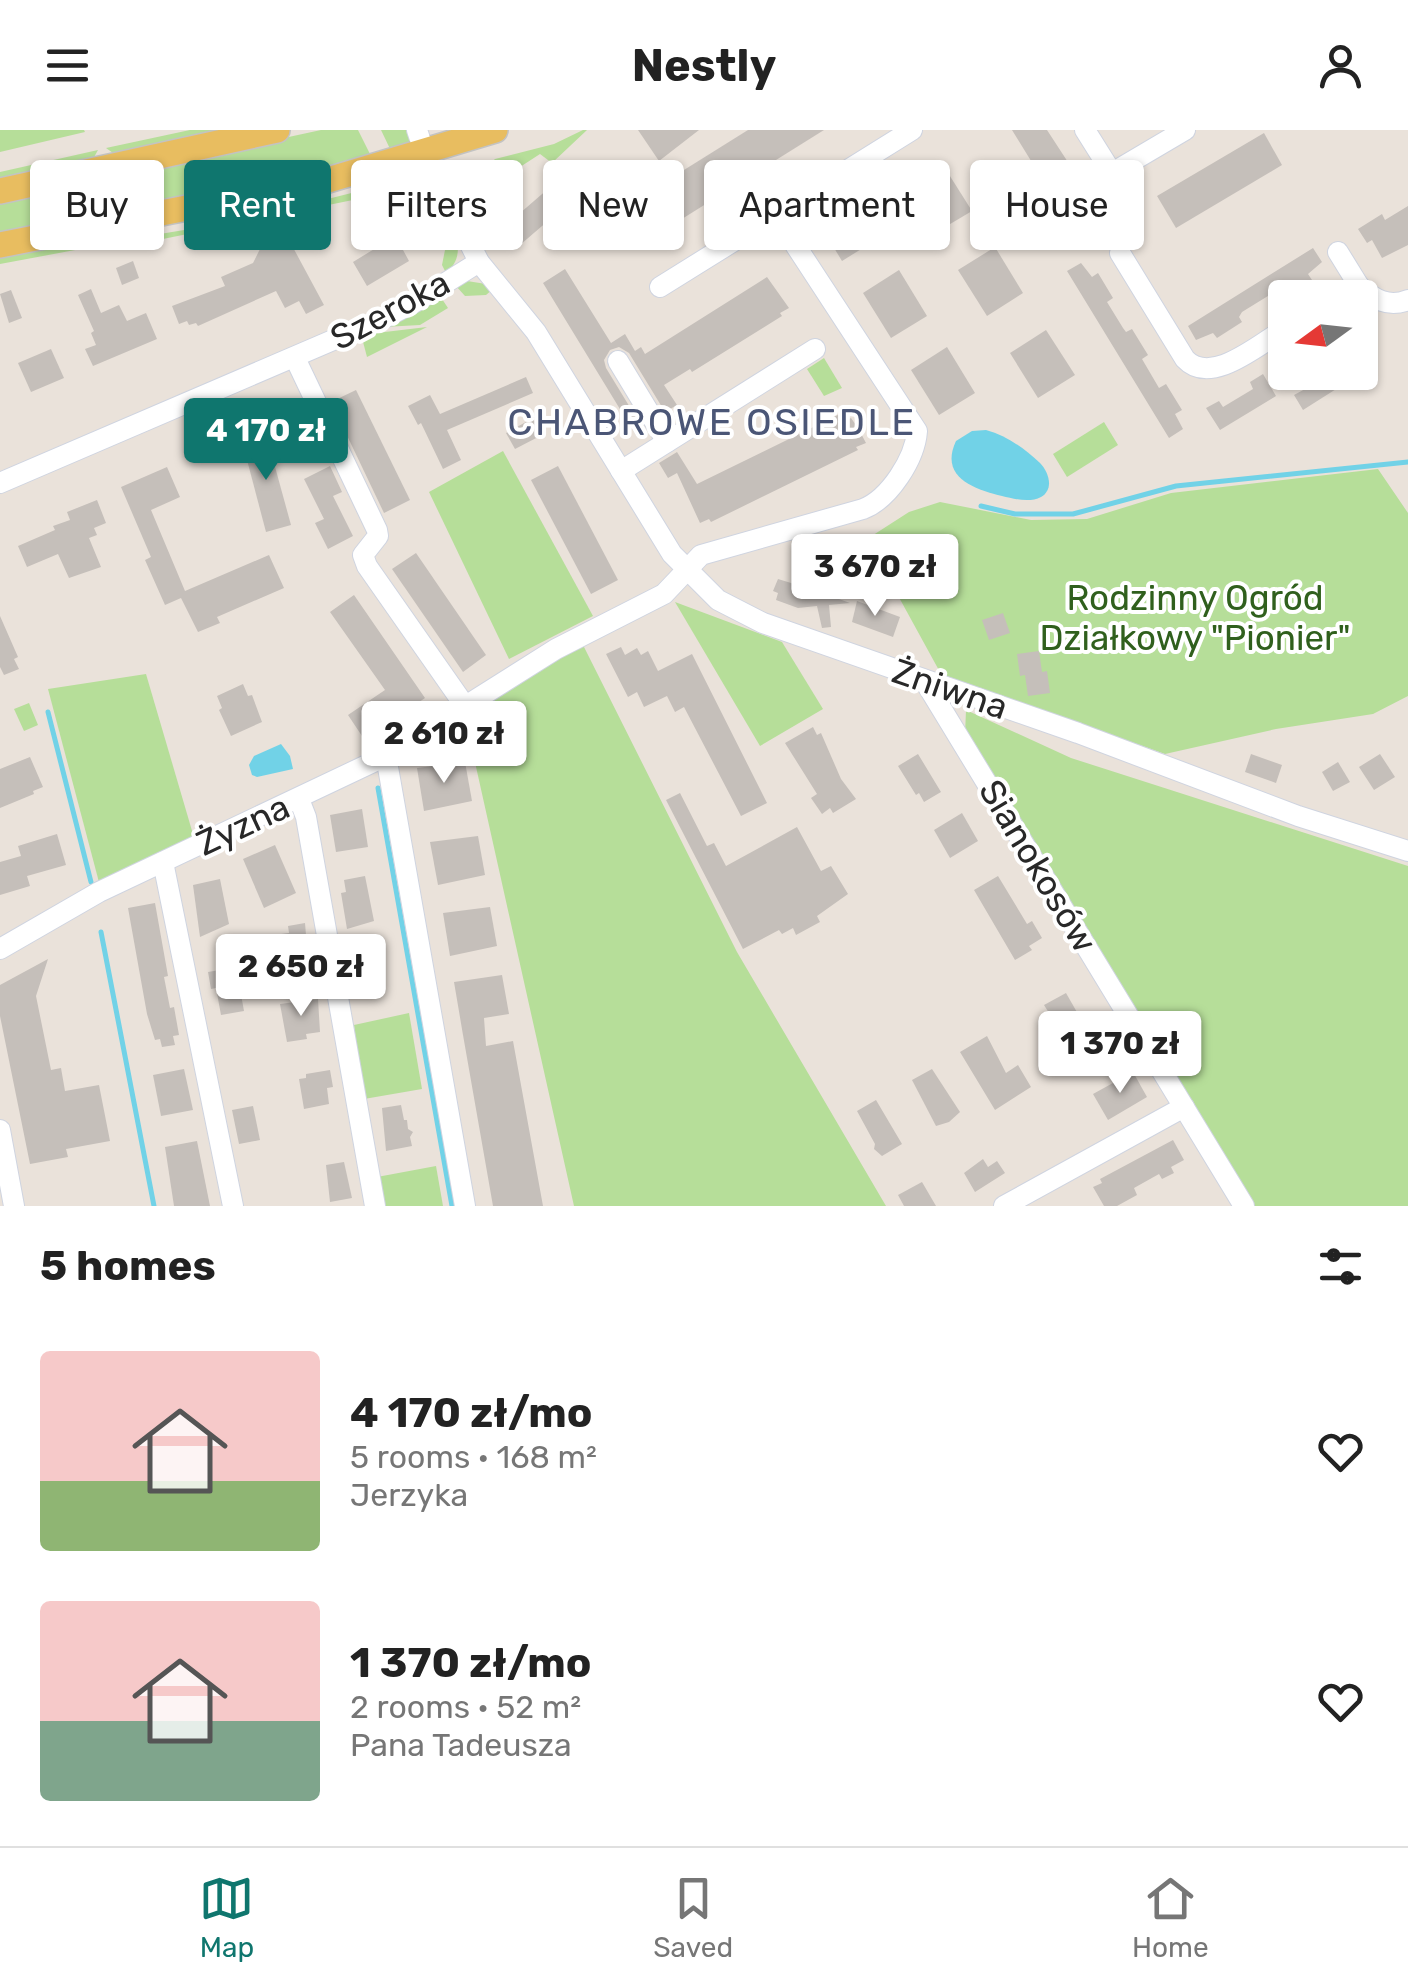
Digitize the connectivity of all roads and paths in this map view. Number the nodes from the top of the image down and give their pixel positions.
1 (277, 130) edge
2 (495, 130) edge
3 (912, 130) edge
4 (1085, 130) edge
5 (1184, 130) edge
6 (421, 142) edge
7 (863, 160) edge
8 (0, 190) edge
9 (0, 245) edge
10 (718, 250) edge
11 (799, 250) edge
12 (1120, 252) dead end
13 (1338, 252) dead end
14 (479, 262) junction
15 (1354, 280) edge
16 (660, 287) dead end
17 (1378, 299) edge
18 (1408, 300) edge
19 (1268, 339) edge
20 (815, 349) dead end
21 (295, 358) junction
22 (618, 361) dead end
23 (668, 442) junction
24 (621, 471) junction
25 (0, 483) edge
26 (686, 570) junction
27 (924, 680) junction
28 (465, 706) junction
29 (386, 756) junction
30 (300, 799) junction
31 (1408, 851) edge
32 (163, 862) junction
33 (0, 949) edge
34 (1184, 1106) junction
35 (0, 1130) edge
36 (14, 1206) edge
37 (233, 1206) edge
38 (374, 1206) edge
39 (465, 1206) edge
40 (1004, 1206) edge
41 (1244, 1206) edge

1 - 8 main road
2 - 6 main road
3 - 7 street
4 - 5 street
6 - 9 main road
6 - 14 street, Szeroka
10 - 16 street
11 - 26 street, Żyzna
12 - 19 street
13 - 15 street
14 - 21 street, Szeroka
14 - 24 street, Żniwna
17 - 18 street
20 - 23 street
21 - 25 street, Szeroka
21 - 28 street
22 - 23 street
23 - 24 street
24 - 26 street, Żniwna
26 - 27 street, Żniwna
26 - 28 street, Żyzna
27 - 31 street, Żniwna
27 - 34 street, Sianokosów
28 - 29 street, Żyzna
29 - 30 street, Żyzna
29 - 39 street
30 - 32 street, Żyzna
30 - 38 street
32 - 33 street, Żyzna
32 - 37 street
34 - 40 street
34 - 41 street, Sianokosów
35 - 36 street

